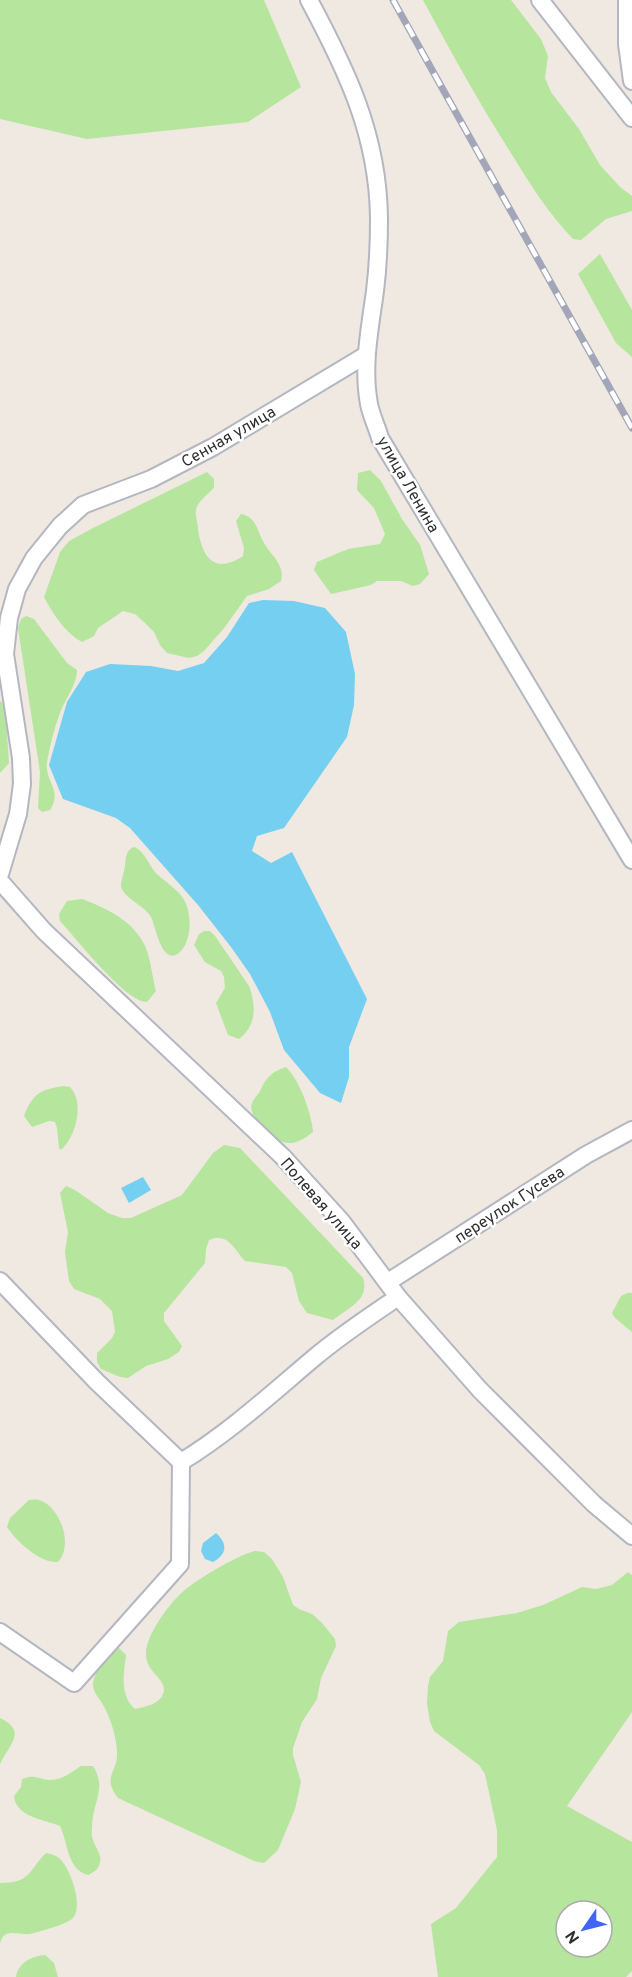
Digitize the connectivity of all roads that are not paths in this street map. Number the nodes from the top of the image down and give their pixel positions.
1 (309, 0) edge
2 (540, 0) edge
3 (627, 0) edge
4 (632, 81) edge
5 (632, 118) edge
6 (366, 355) junction
7 (632, 860) edge
8 (0, 874) edge
9 (0, 881) edge
10 (632, 1130) edge
11 (0, 1281) edge
12 (388, 1282) junction
13 (398, 1296) junction
14 (181, 1462) junction
15 (632, 1536) edge
16 (0, 1632) edge

1 - 6 street, улица Ленина
2 - 5 street
3 - 4 street
6 - 7 street, улица Ленина
6 - 8 street, Сенная улица
9 - 12 street, Полевая улица
10 - 12 street, переулок Гусева
11 - 14 street
12 - 13 street, Полевая улица
13 - 14 street
13 - 15 street, Полевая улица
14 - 16 street

